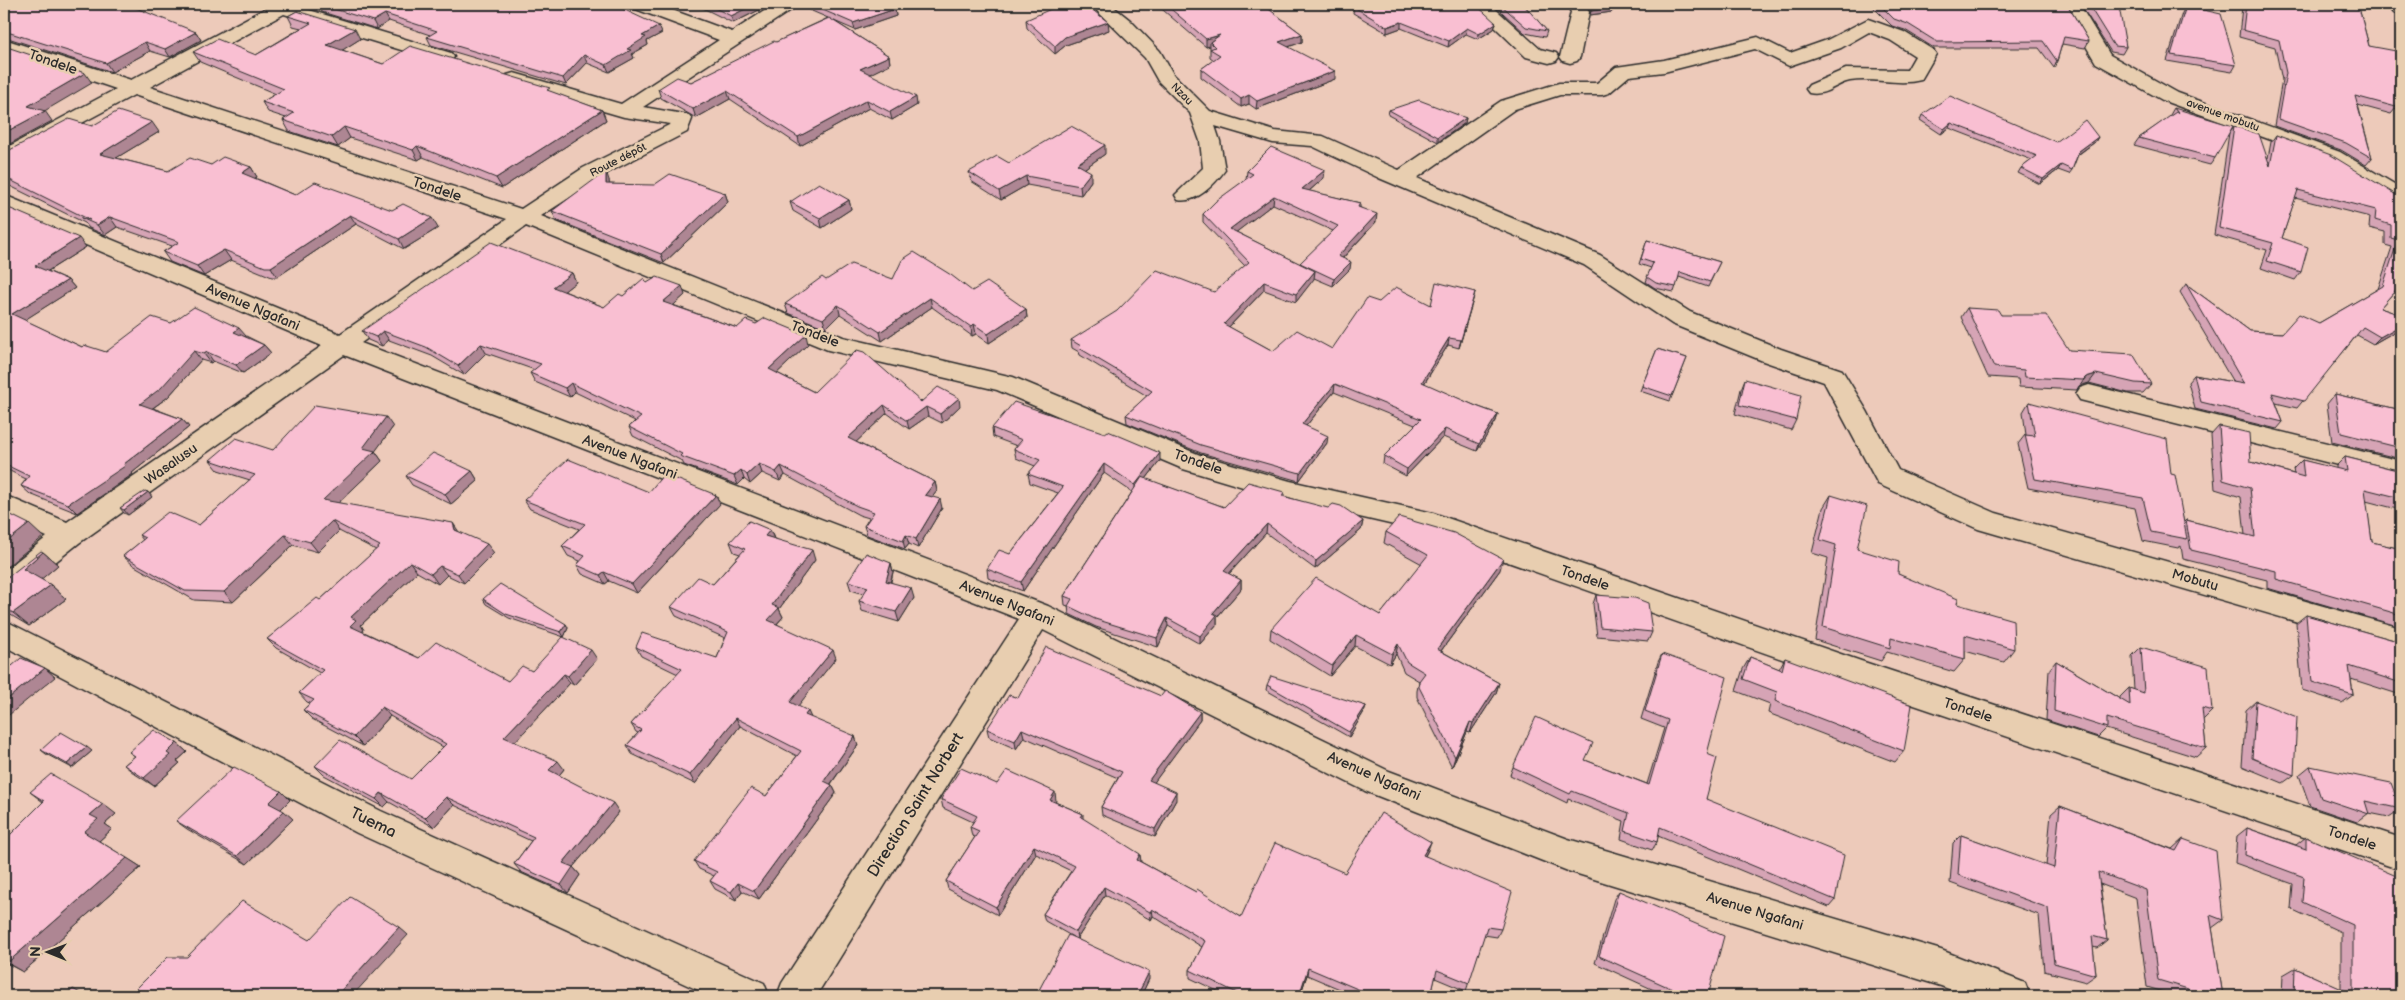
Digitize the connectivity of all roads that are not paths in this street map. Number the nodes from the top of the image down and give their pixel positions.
1 (640, 4) edge
2 (787, 4) edge
3 (1099, 4) edge
4 (1480, 4) edge
5 (1575, 4) edge
6 (2070, 4) edge
7 (2396, 4) edge
8 (280, 5) edge
9 (2401, 8) edge
10 (733, 39) junction
11 (4, 45) edge
12 (1550, 57) dead end
13 (1570, 57) dead end
14 (463, 63) edge
15 (501, 75) edge
16 (130, 88) junction
17 (1816, 89) dead end
18 (624, 111) junction
19 (1201, 114) junction
20 (4, 157) edge
21 (1401, 179) junction
22 (1186, 194) dead end
23 (2401, 197) edge
24 (4, 202) edge
25 (524, 217) junction
26 (341, 344) junction
27 (2089, 394) dead end
28 (2401, 471) edge
29 (4, 505) edge
30 (69, 535) junction
31 (4, 587) edge
32 (1038, 614) junction
33 (4, 632) edge
34 (2401, 640) edge
35 (2401, 854) edge
36 (752, 996) edge
37 (795, 996) edge
38 (2012, 996) edge

1 - 10 street
2 - 10 street
3 - 19 street, Nzau
4 - 12 street
5 - 13 street
6 - 23 street, avenue mobutu
7 - 9 street
8 - 14 street
8 - 16 street
10 - 18 street
11 - 16 street, Tondele
15 - 18 street
16 - 20 street
16 - 25 street, Tondele
17 - 21 street
18 - 25 street, Route dépôt
19 - 21 street, Mobutu
19 - 22 street, Nzau
21 - 34 street, Mobutu
24 - 26 street, Avenue Ngafani
25 - 26 street, Route dépôt
25 - 35 street, Tondele
26 - 30 street, Wasalusu
26 - 32 street, Avenue Ngafani
27 - 28 street
29 - 30 street
30 - 31 street, Wasalusu
32 - 37 street, Direction Saint Norbert
32 - 38 street, Avenue Ngafani
33 - 36 street, Tuema

